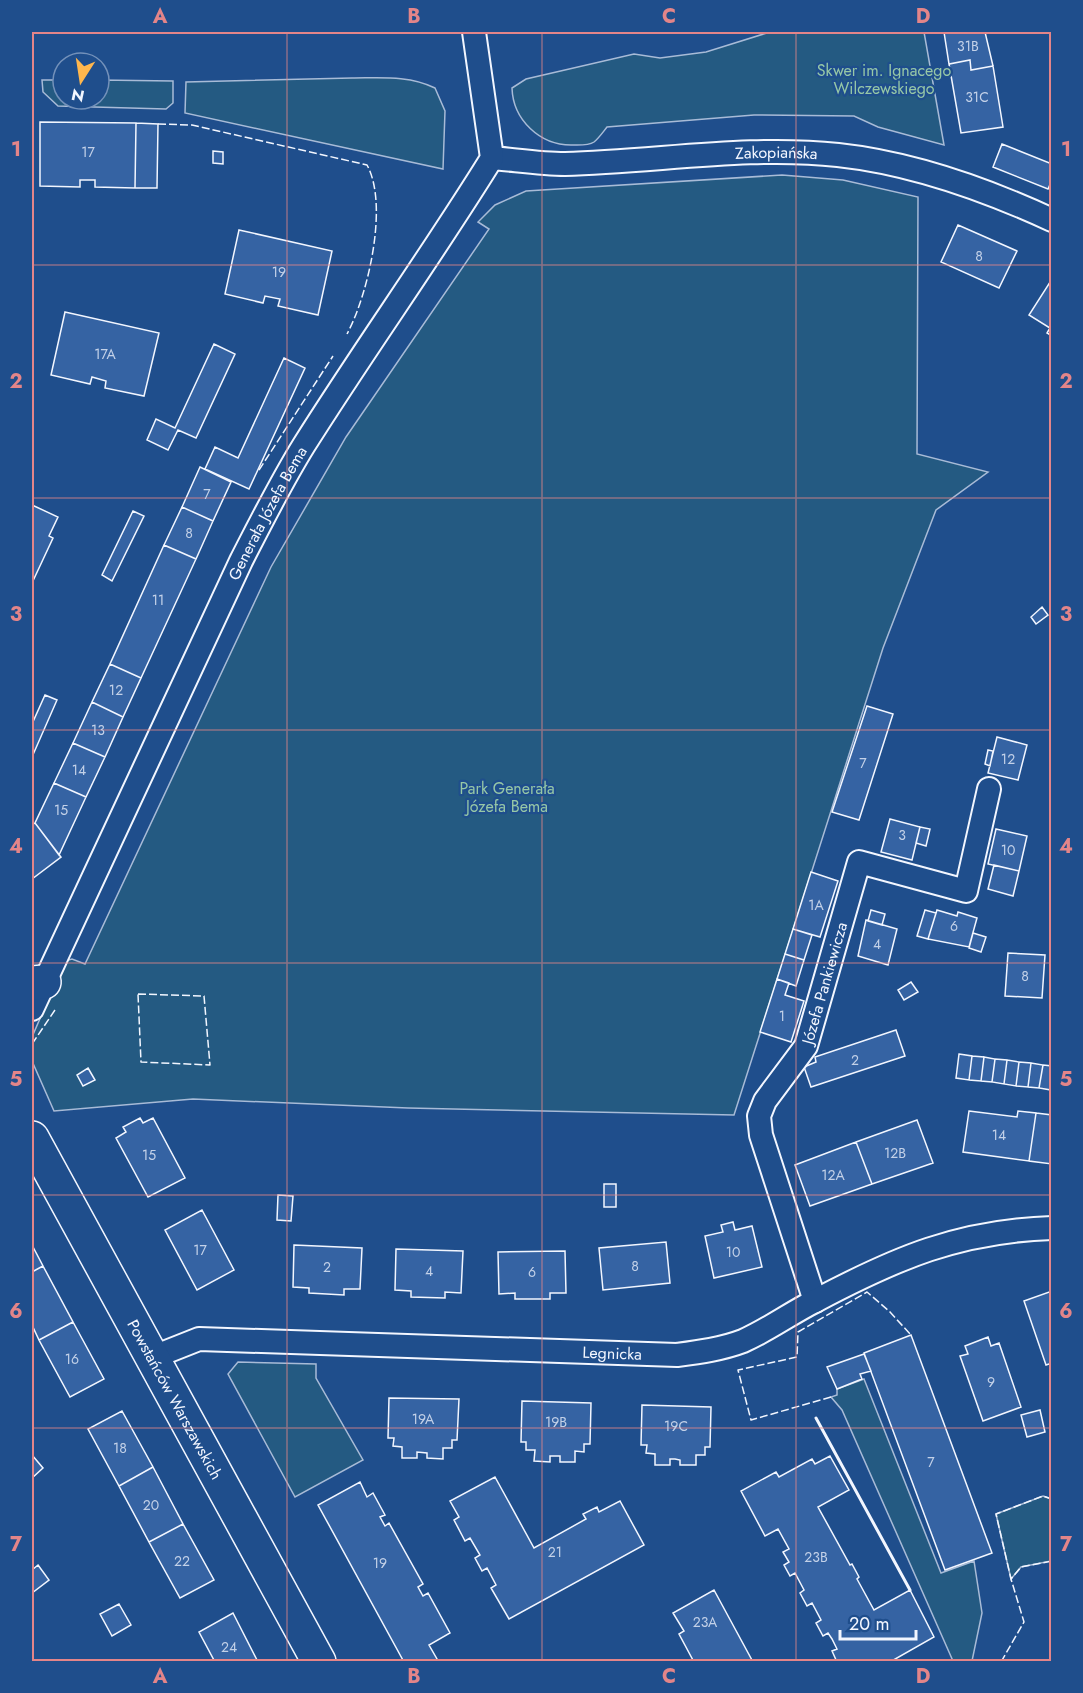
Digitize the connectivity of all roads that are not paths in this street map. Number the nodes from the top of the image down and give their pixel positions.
1 (474, 32) edge
2 (492, 158) junction
3 (1052, 220) edge
4 (989, 789) dead end
5 (36, 991) edge
6 (36, 1152) edge
7 (1052, 1228) edge
8 (815, 1301) junction
9 (151, 1358) junction
10 (319, 1662) edge

1 - 2 street
2 - 3 street, Zakopiańska
2 - 5 street, Generała Józefa Bema
4 - 8 street, Józefa Pankiewicza
6 - 9 street, Powstańców Warszawskich
7 - 8 street, Legnicka
8 - 9 street, Legnicka
9 - 10 street, Powstańców Warszawskich

